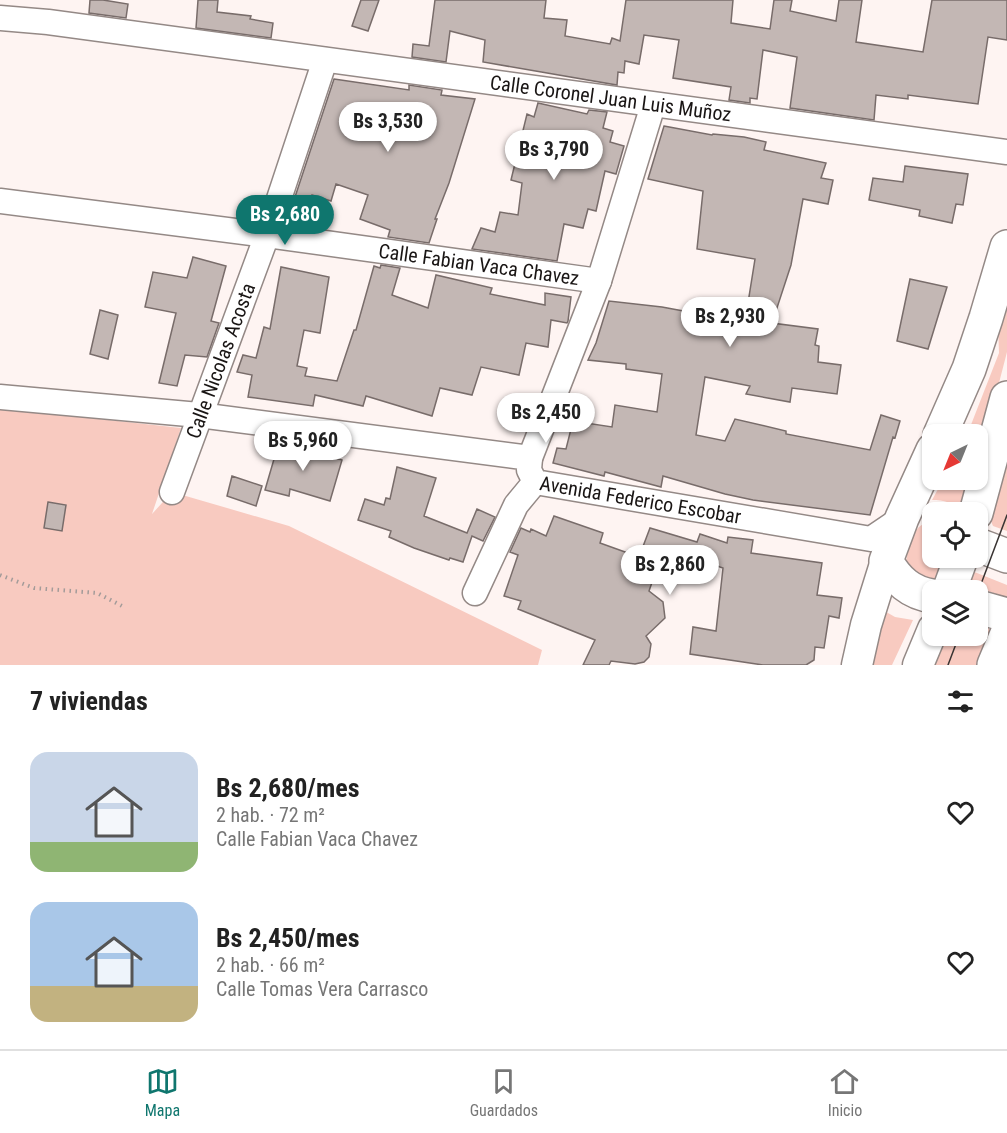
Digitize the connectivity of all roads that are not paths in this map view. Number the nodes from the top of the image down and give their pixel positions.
1 (49, 11) edge
2 (0, 18) edge
3 (325, 60) junction
4 (653, 105) junction
5 (1007, 152) edge
6 (0, 201) edge
7 (267, 235) junction
8 (1007, 247) edge
9 (599, 281) junction
10 (0, 397) edge
11 (1007, 398) edge
12 (199, 416) junction
13 (945, 424) edge
14 (530, 458) junction
15 (535, 482) junction
16 (923, 490) edge
17 (172, 492) dead end
18 (979, 502) edge
19 (917, 517) edge
20 (988, 549) edge
21 (878, 550) junction
22 (1007, 556) edge
23 (475, 593) dead end
24 (922, 595) edge
25 (988, 610) edge
26 (1007, 615) edge
27 (1007, 634) edge
28 (926, 646) edge
29 (857, 665) edge
30 (918, 665) edge
31 (994, 665) edge

1 - 2 street, Calle Coronel Juan Luis Muñoz
1 - 3 street, Calle Coronel Juan Luis Muñoz
3 - 4 street, Calle Coronel Juan Luis Muñoz
3 - 7 street, Calle Nicolas Acosta
4 - 5 street, Calle Coronel Juan Luis Muñoz
4 - 9 street
6 - 7 street, Calle Fabian Vaca Chavez
7 - 9 street, Calle Fabian Vaca Chavez
7 - 12 street, Calle Nicolas Acosta
8 - 13 highway
9 - 14 street
10 - 12 street, Avenida Federico Escobar
11 - 18 highway
12 - 14 street, Avenida Federico Escobar
12 - 17 street, Calle Nicolas Acosta
14 - 15 street, Avenida Federico Escobar
15 - 21 street, Avenida Federico Escobar
15 - 23 street
16 - 19 highway
19 - 21 highway
20 - 22 highway
21 - 24 highway
21 - 29 main road
25 - 26 highway
27 - 31 highway
28 - 30 main road

